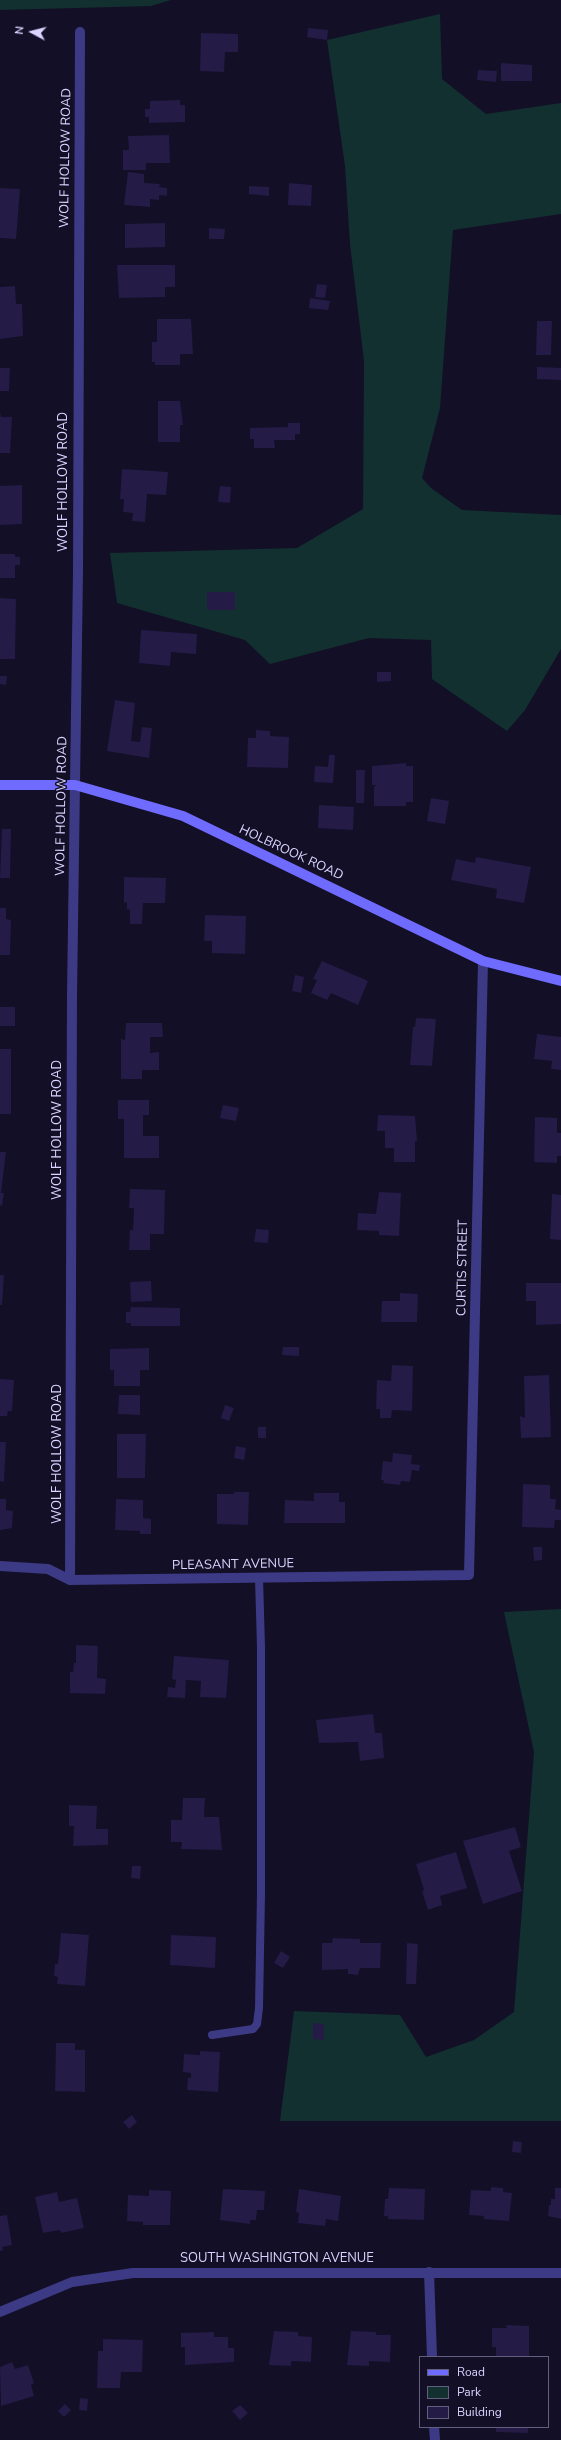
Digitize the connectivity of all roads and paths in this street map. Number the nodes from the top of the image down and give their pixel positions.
1 (80, 32) dead end
2 (75, 785) junction
3 (0, 786) edge
4 (483, 961) junction
5 (561, 981) edge
6 (0, 1566) edge
7 (469, 1575) joint
8 (259, 1578) junction
9 (70, 1580) junction
10 (212, 2035) dead end
11 (429, 2272) junction
12 (561, 2272) edge
13 (0, 2312) edge
14 (432, 2356) edge
15 (434, 2428) edge
16 (435, 2440) edge

1 - 2 street, WOLF HOLLOW ROAD
2 - 3 street, HOLBROOK ROAD
2 - 4 street, HOLBROOK ROAD
2 - 9 street, WOLF HOLLOW ROAD
4 - 5 street, HOLBROOK ROAD
4 - 7 street, CURTIS STREET
6 - 9 street, PLEASANT AVENUE
7 - 8 street, PLEASANT AVENUE
8 - 9 street, PLEASANT AVENUE
8 - 10 lane
11 - 12 street, SOUTH WASHINGTON AVENUE
11 - 13 street, SOUTH WASHINGTON AVENUE
11 - 14 street
15 - 16 street

